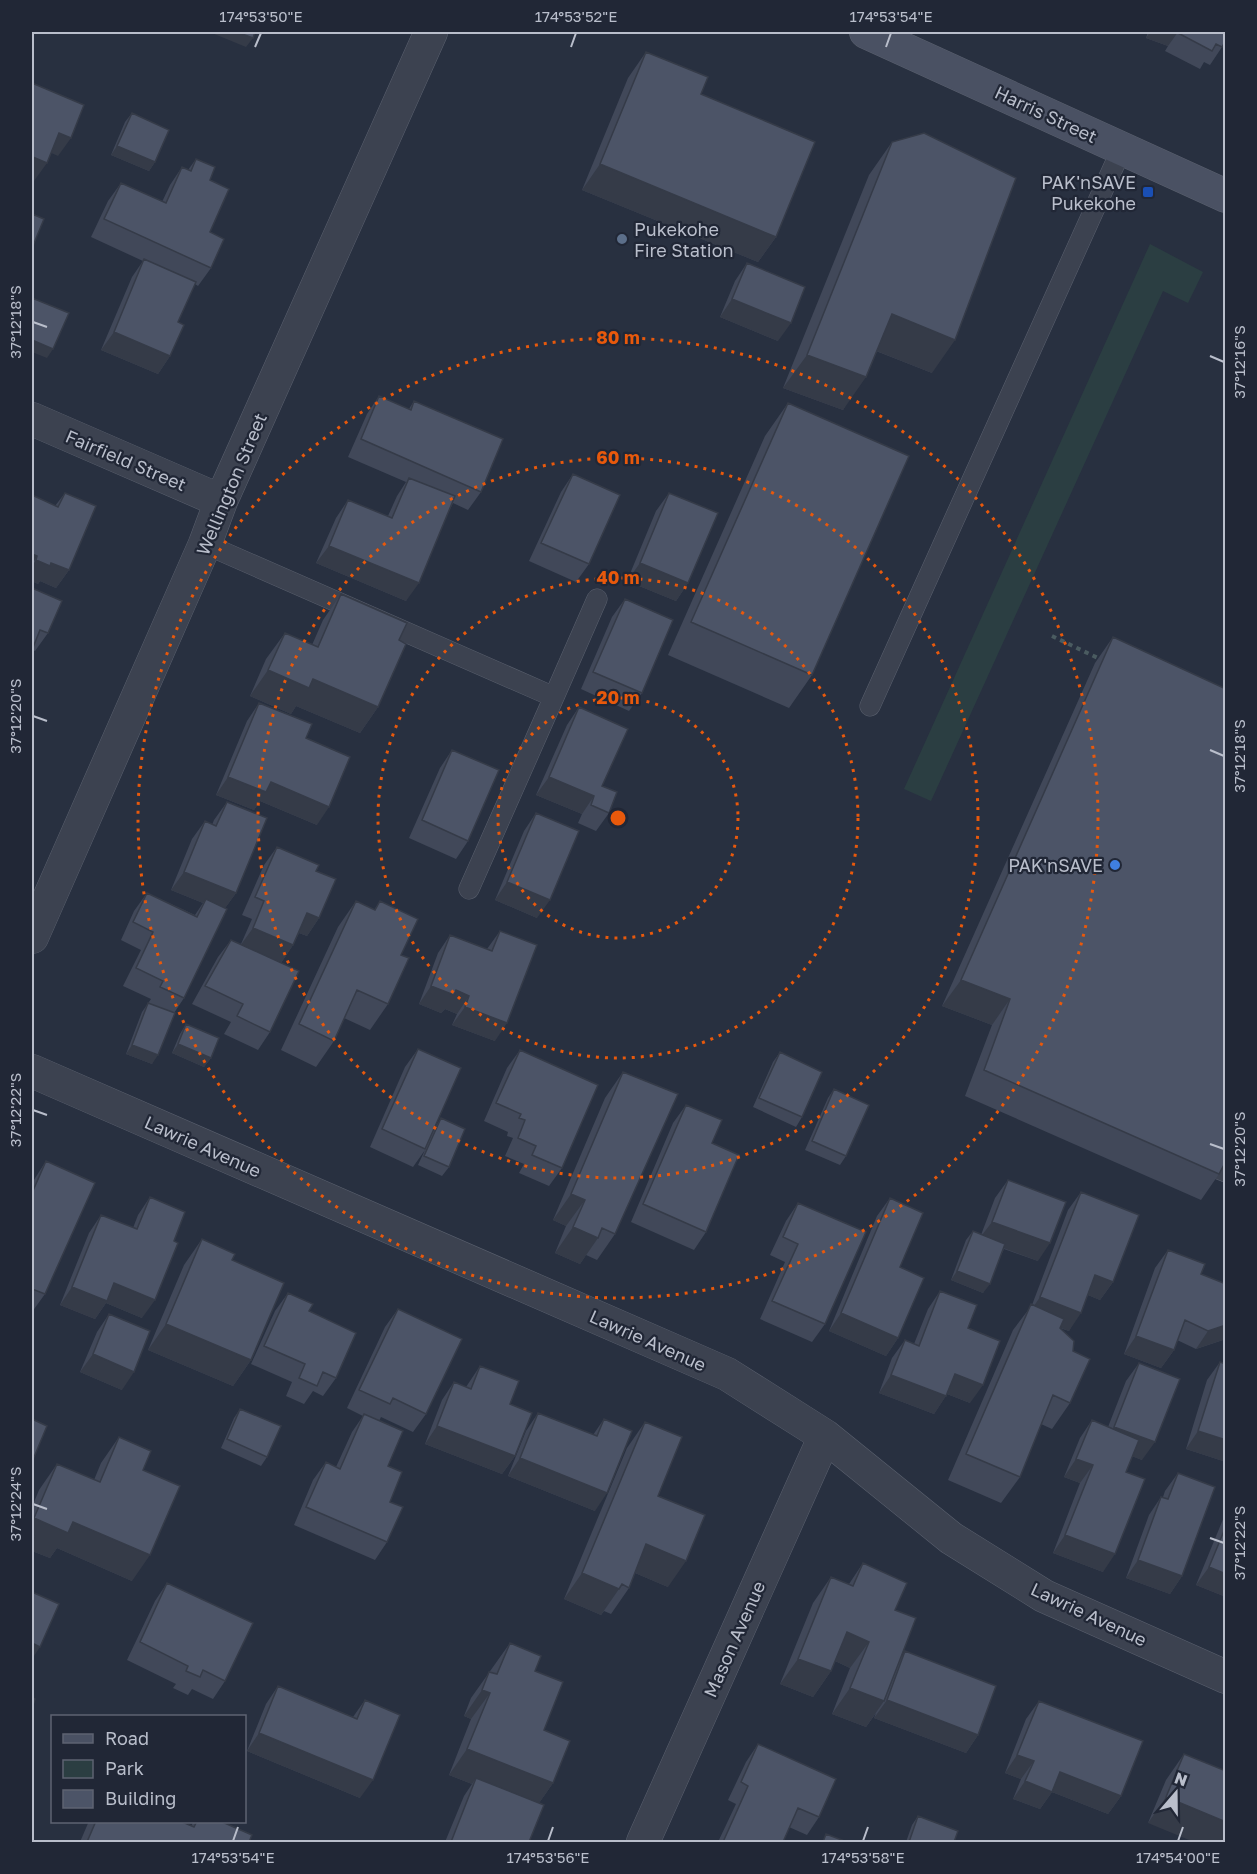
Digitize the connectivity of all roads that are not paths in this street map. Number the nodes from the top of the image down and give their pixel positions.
1 (431, 32) edge
2 (866, 32) edge
3 (1122, 148) junction
4 (1226, 196) edge
5 (32, 419) edge
6 (221, 501) junction
7 (205, 544) junction
8 (597, 599) dead end
9 (554, 697) junction
10 (870, 706) dead end
11 (470, 889) dead end
12 (32, 937) edge
13 (32, 1071) edge
14 (825, 1436) junction
15 (1226, 1677) edge
16 (643, 1842) edge

1 - 6 street, Wellington Street
2 - 3 street, Harris Street
3 - 4 street, Harris Street
3 - 10 lane
5 - 6 street, Fairfield Street
6 - 7 street, Wellington Street
7 - 9 lane
7 - 12 street, Wellington Street
8 - 9 lane
9 - 11 lane
13 - 14 street, Lawrie Avenue
14 - 15 street, Lawrie Avenue
14 - 16 street, Mason Avenue

